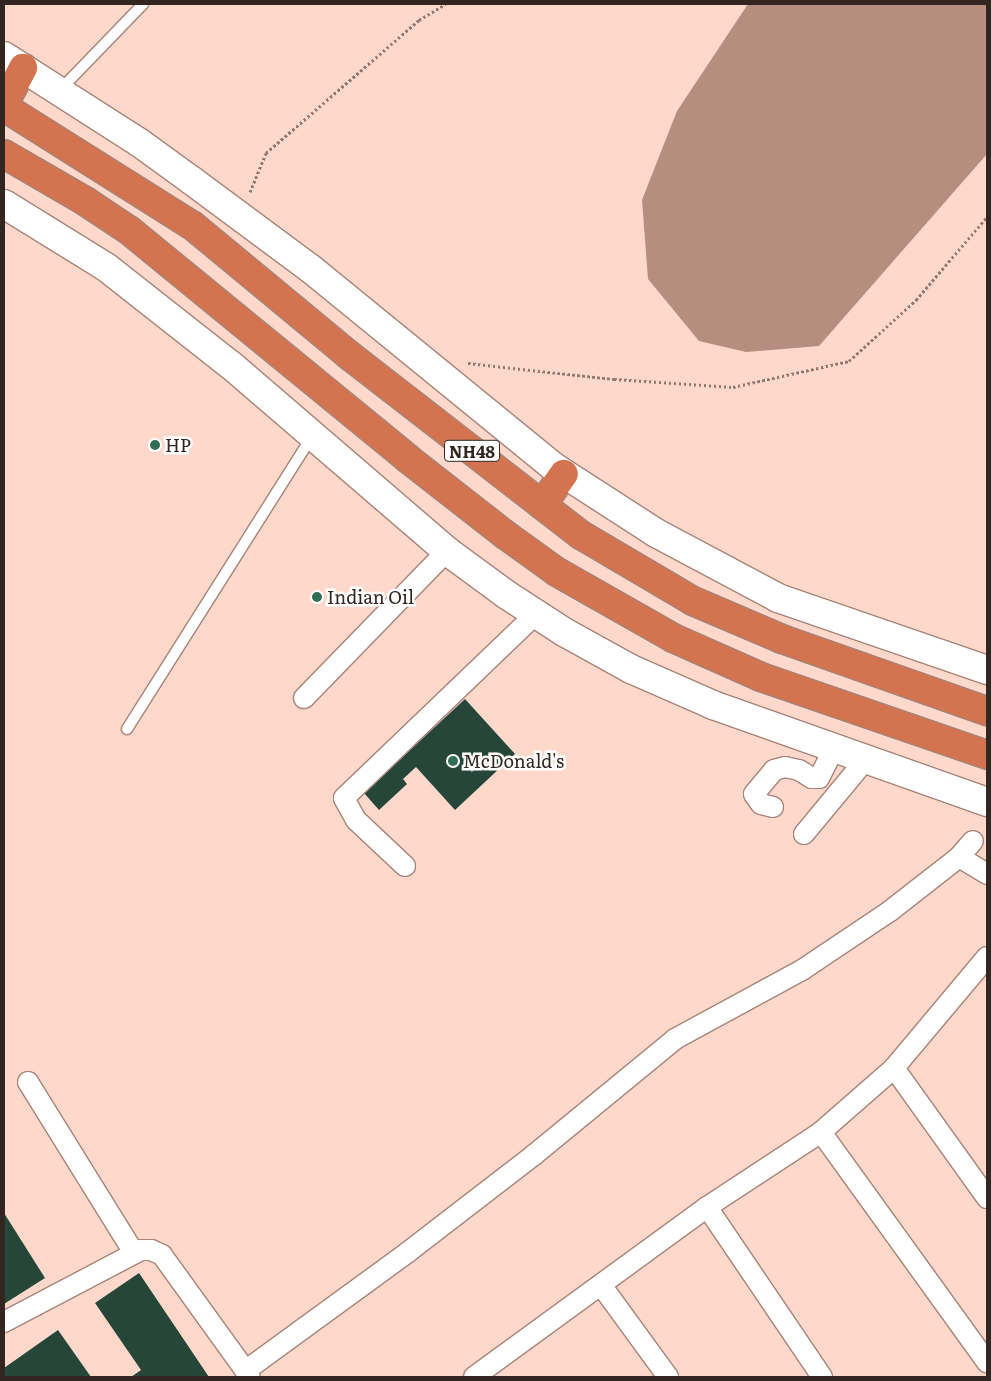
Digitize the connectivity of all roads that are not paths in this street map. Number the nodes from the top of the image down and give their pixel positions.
1 (143, 4) edge
2 (14, 62) edge
3 (60, 90) junction
4 (4, 105) edge
5 (4, 154) edge
6 (4, 204) edge
7 (314, 435) junction
8 (564, 474) junction
9 (542, 505) junction
10 (448, 551) junction
11 (536, 614) junction
12 (987, 670) edge
13 (304, 698) dead end
14 (987, 711) edge
15 (127, 729) dead end
16 (834, 749) junction
17 (987, 755) edge
18 (866, 759) junction
19 (987, 802) edge
20 (773, 806) dead end
21 (804, 834) dead end
22 (973, 841) dead end
23 (959, 857) junction
24 (405, 866) dead end
25 (987, 874) edge
26 (987, 957) edge
27 (894, 1068) junction
28 (28, 1082) dead end
29 (821, 1132) junction
30 (987, 1198) edge
31 (707, 1207) junction
32 (134, 1253) junction
33 (601, 1285) junction
34 (4, 1322) edge
35 (987, 1362) edge
36 (496, 1371) edge
37 (247, 1374) edge
38 (474, 1377) edge
39 (668, 1377) edge
40 (822, 1377) edge

1 - 3 lane
2 - 3 street
2 - 4 highway
3 - 8 street
4 - 9 highway, NH48
5 - 17 highway, NH48
6 - 7 street
7 - 10 street
7 - 15 lane
8 - 9 highway
8 - 12 street
9 - 14 highway, NH48
10 - 11 street
10 - 13 street
11 - 16 street
11 - 24 street
16 - 18 street
16 - 20 street
18 - 19 street
18 - 21 street
22 - 23 street
23 - 25 street
23 - 37 street
26 - 27 street
27 - 29 street
27 - 30 street
28 - 32 street
29 - 31 street
29 - 35 street
31 - 33 street
31 - 40 street
32 - 34 street
32 - 37 street
33 - 36 street
33 - 39 street
36 - 38 street

